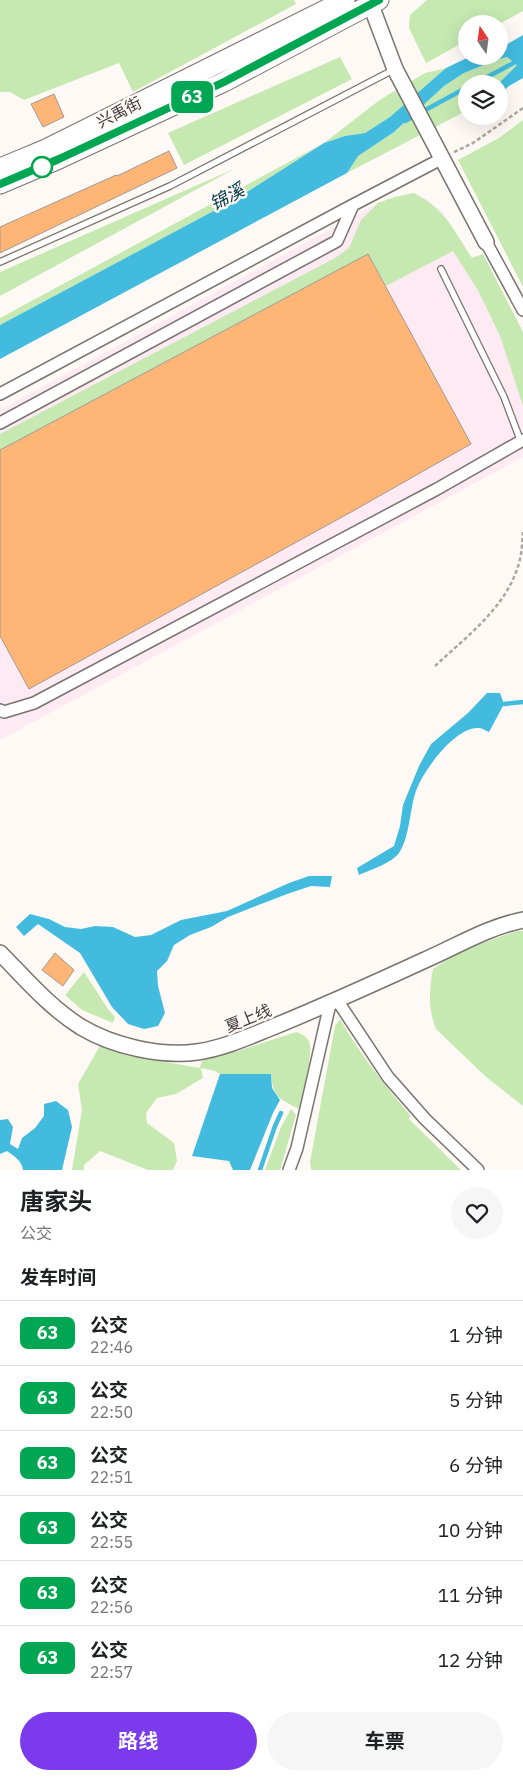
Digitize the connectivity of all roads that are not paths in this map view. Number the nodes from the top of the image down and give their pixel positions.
1 (345, 0) edge
2 (373, 2) edge
3 (398, 75) junction
4 (438, 152) junction
5 (0, 168) edge
6 (0, 184) edge
7 (353, 205) junction
8 (486, 242) joint
9 (0, 262) edge
10 (441, 269) dead end
11 (523, 310) edge
12 (0, 394) edge
13 (0, 423) edge
14 (522, 441) edge
15 (0, 710) edge
16 (523, 920) edge
17 (0, 953) edge
18 (334, 1002) junction
19 (289, 1170) edge
20 (478, 1170) edge

1 - 5 main road, 兴禹街
2 - 3 street
2 - 6 main road, 兴禹街
3 - 4 street
3 - 9 lane
4 - 7 street
4 - 8 street
7 - 12 street
7 - 13 street
8 - 11 street
10 - 14 lane
14 - 15 street
16 - 18 street, 夏上线
17 - 18 street, 夏上线
18 - 19 street
18 - 20 street

